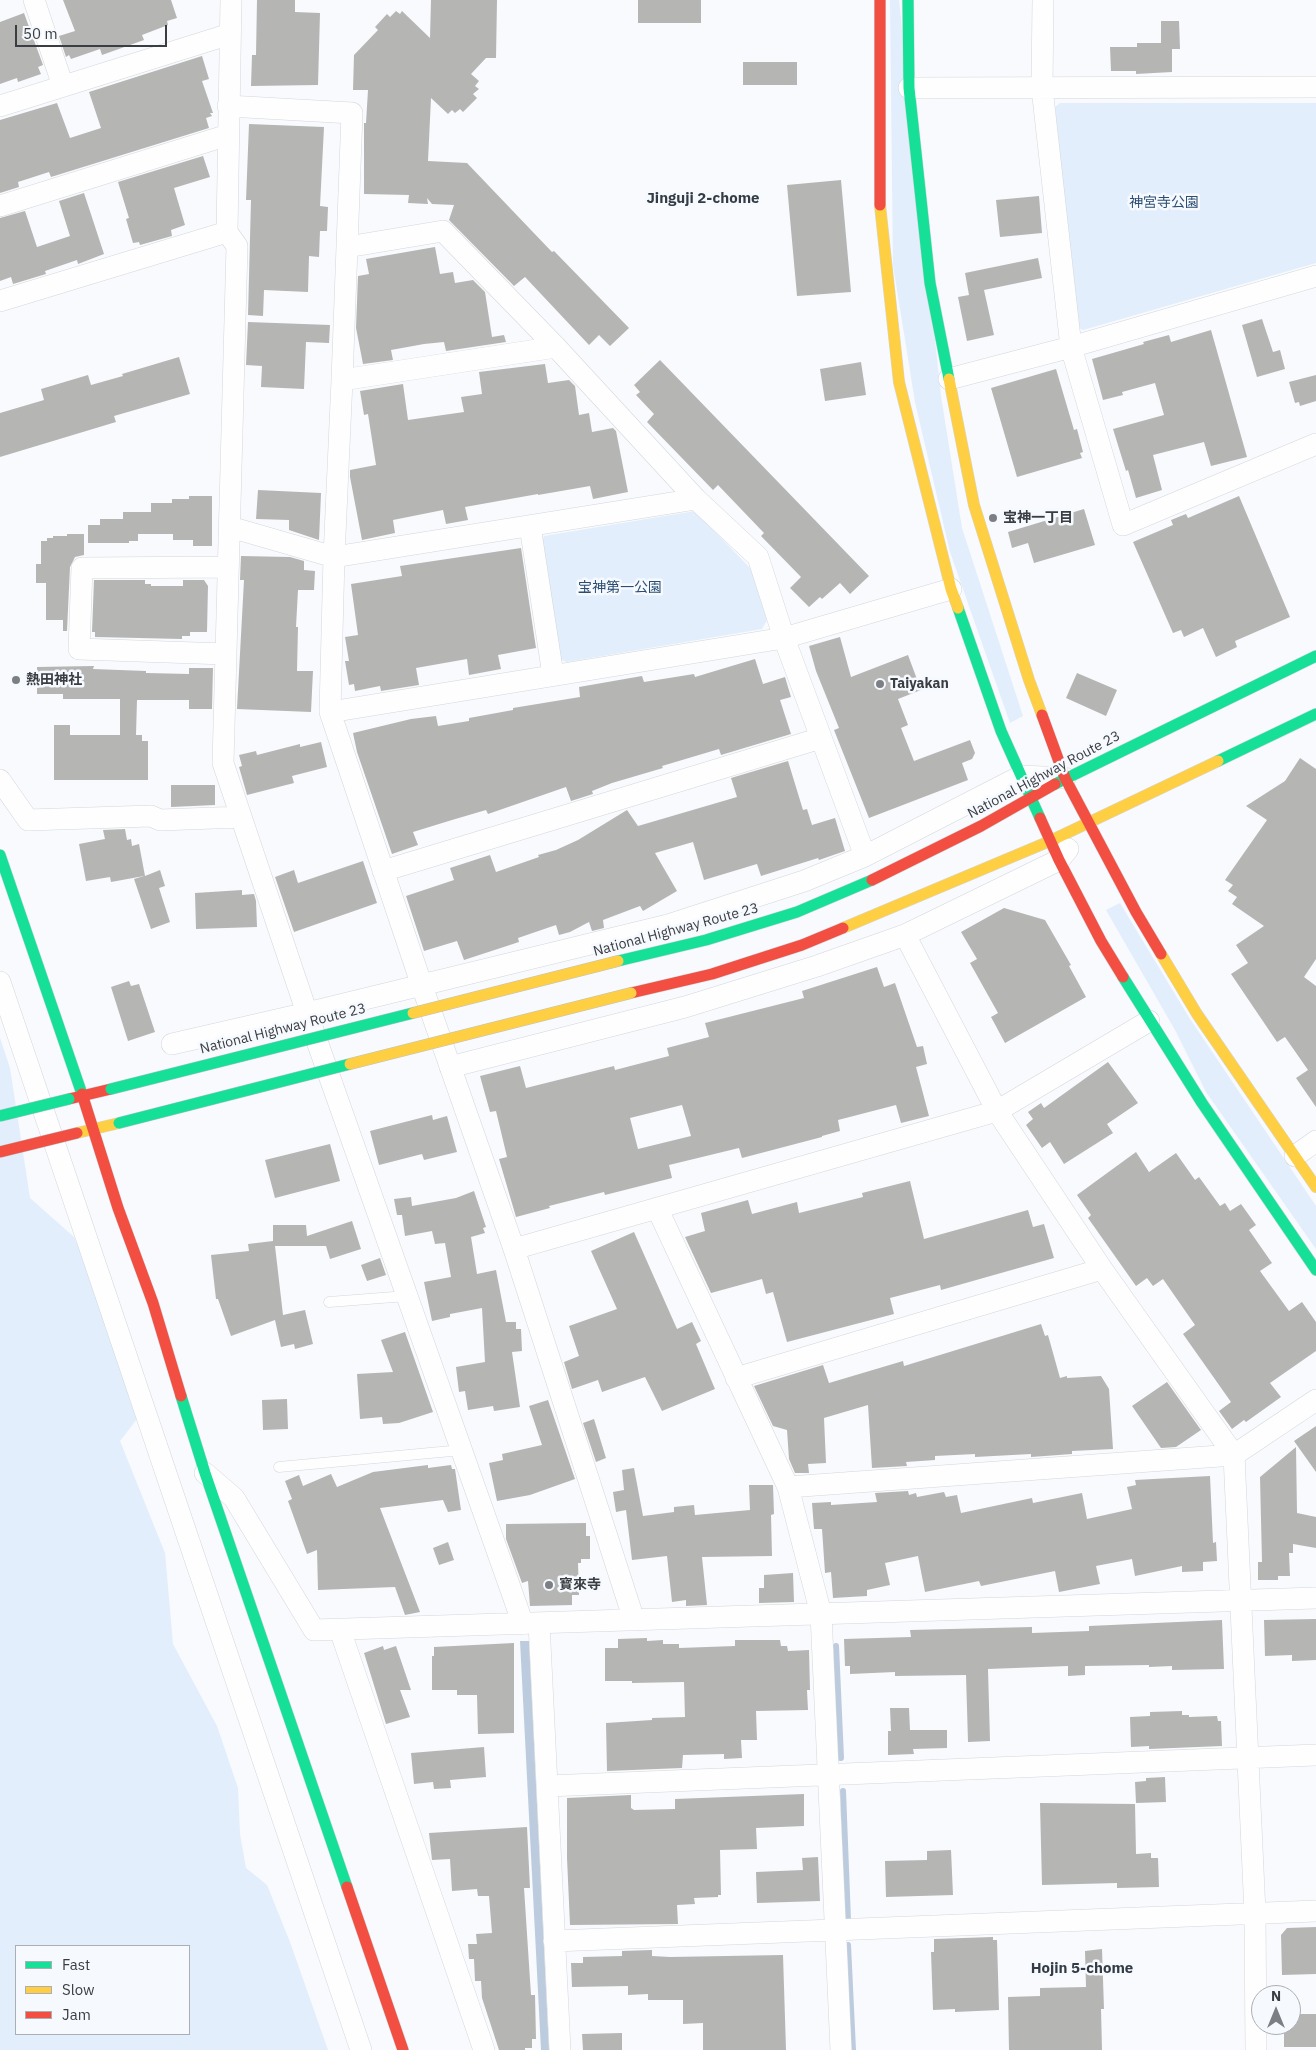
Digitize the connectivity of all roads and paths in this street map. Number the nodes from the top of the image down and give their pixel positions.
1 (34, 0) edge
2 (231, 0) edge
3 (880, 0) edge
4 (908, 0) edge
5 (1043, 0) edge
6 (230, 34) junction
7 (63, 86) junction
8 (1316, 87) edge
9 (909, 88) junction
10 (1042, 88) junction
11 (0, 106) edge
12 (228, 106) junction
13 (228, 135) junction
14 (0, 206) edge
15 (227, 232) junction
16 (347, 247) junction
17 (1316, 276) edge
18 (0, 301) edge
19 (556, 347) junction
20 (1071, 347) junction
21 (949, 379) junction
22 (342, 380) junction
23 (1316, 444) edge
24 (696, 498) junction
25 (530, 526) junction
26 (230, 527) junction
27 (334, 557) junction
28 (228, 567) junction
29 (951, 589) junction
30 (784, 638) junction
31 (226, 654) junction
32 (1316, 656) edge
33 (553, 675) junction
34 (330, 712) junction
35 (1316, 714) edge
36 (821, 738) junction
37 (1021, 776) junction
38 (1065, 778) junction
39 (0, 780) edge
40 (1031, 797) junction
41 (242, 818) junction
42 (1088, 823) junction
43 (1050, 841) junction
44 (0, 855) edge
45 (865, 856) junction
46 (1059, 860) junction
47 (383, 871) junction
48 (905, 935) junction
49 (0, 982) edge
50 (422, 986) junction
51 (307, 1013) junction
52 (1150, 1021) junction
53 (172, 1044) dead end
54 (450, 1067) junction
55 (82, 1096) junction
56 (997, 1112) junction
57 (0, 1116) edge
58 (93, 1129) junction
59 (1316, 1141) edge
60 (0, 1152) edge
61 (1295, 1156) junction
62 (1316, 1187) edge
63 (657, 1208) junction
64 (514, 1249) junction
65 (1102, 1270) junction
66 (1316, 1270) edge
67 (407, 1296) junction
68 (329, 1302) dead end
69 (736, 1378) junction
70 (1316, 1400) edge
71 (462, 1450) junction
72 (1234, 1455) junction
73 (279, 1466) dead end
74 (205, 1473) junction
75 (788, 1487) junction
76 (1316, 1598) edge
77 (1241, 1600) junction
78 (821, 1614) junction
79 (634, 1620) junction
80 (531, 1623) junction
81 (340, 1630) junction
82 (1316, 1755) edge
83 (1248, 1758) junction
84 (828, 1775) junction
85 (547, 1786) junction
86 (1316, 1911) edge
87 (1255, 1913) junction
88 (836, 1930) junction
89 (554, 1942) junction
90 (361, 2050) edge
91 (403, 2050) edge
92 (484, 2050) edge
93 (560, 2050) edge
94 (841, 2050) edge
95 (1256, 2050) edge

1 - 7 street
2 - 6 street
3 - 29 main road
4 - 9 main road
5 - 10 street
6 - 7 street
6 - 12 street
7 - 11 street
8 - 10 street
9 - 10 street
9 - 21 main road
10 - 20 street
12 - 13 street
12 - 16 street
13 - 14 street
13 - 15 street
15 - 18 street
15 - 26 street
16 - 19 street
16 - 22 street
17 - 20 street
19 - 22 street
19 - 24 street
20 - 21 street
20 - 23 street
21 - 38 main road
22 - 27 street
24 - 25 street
24 - 30 street
25 - 27 street
25 - 33 street
26 - 27 street
26 - 28 street
27 - 34 street
28 - 31 street
28 - 31 street
29 - 30 street
29 - 37 main road
30 - 33 street
30 - 36 street
31 - 41 street
32 - 38 main road, National Highway Route 23
33 - 34 street
34 - 47 street
35 - 42 main road
36 - 45 street
36 - 47 street
37 - 38 street
37 - 40 main road
37 - 45 street
38 - 40 main road, National Highway Route 23
38 - 42 main road
39 - 41 street
40 - 43 main road
40 - 55 main road, National Highway Route 23, bridge
41 - 51 street
42 - 43 main road
42 - 46 street
42 - 61 main road
43 - 46 main road
43 - 58 main road, bridge
44 - 55 main road
45 - 50 street
46 - 48 street
46 - 52 main road
47 - 50 street
48 - 54 street
48 - 56 street
49 - 90 street
50 - 51 street
50 - 54 street
51 - 53 street
51 - 67 street
52 - 56 street
52 - 66 main road
54 - 64 street
55 - 57 main road, National Highway Route 23, bridge
55 - 58 main road
56 - 63 street
56 - 65 street
58 - 60 main road, bridge
58 - 74 main road
59 - 61 street
61 - 62 main road
63 - 64 street
63 - 69 street
64 - 79 street
65 - 69 street
65 - 72 street
67 - 68 lane
67 - 71 street
69 - 75 street
70 - 72 street
71 - 73 lane
71 - 80 street
72 - 75 street
72 - 77 street
74 - 81 street
74 - 91 main road
75 - 78 street
76 - 77 street
77 - 78 street
77 - 83 street
78 - 79 street
78 - 84 street
79 - 80 street
80 - 81 street
80 - 85 street
81 - 92 street
82 - 83 street
83 - 84 street
83 - 87 street
84 - 85 street
84 - 88 street
85 - 89 street
86 - 87 street
87 - 88 street
87 - 95 street
88 - 89 street
88 - 94 street
89 - 93 street

